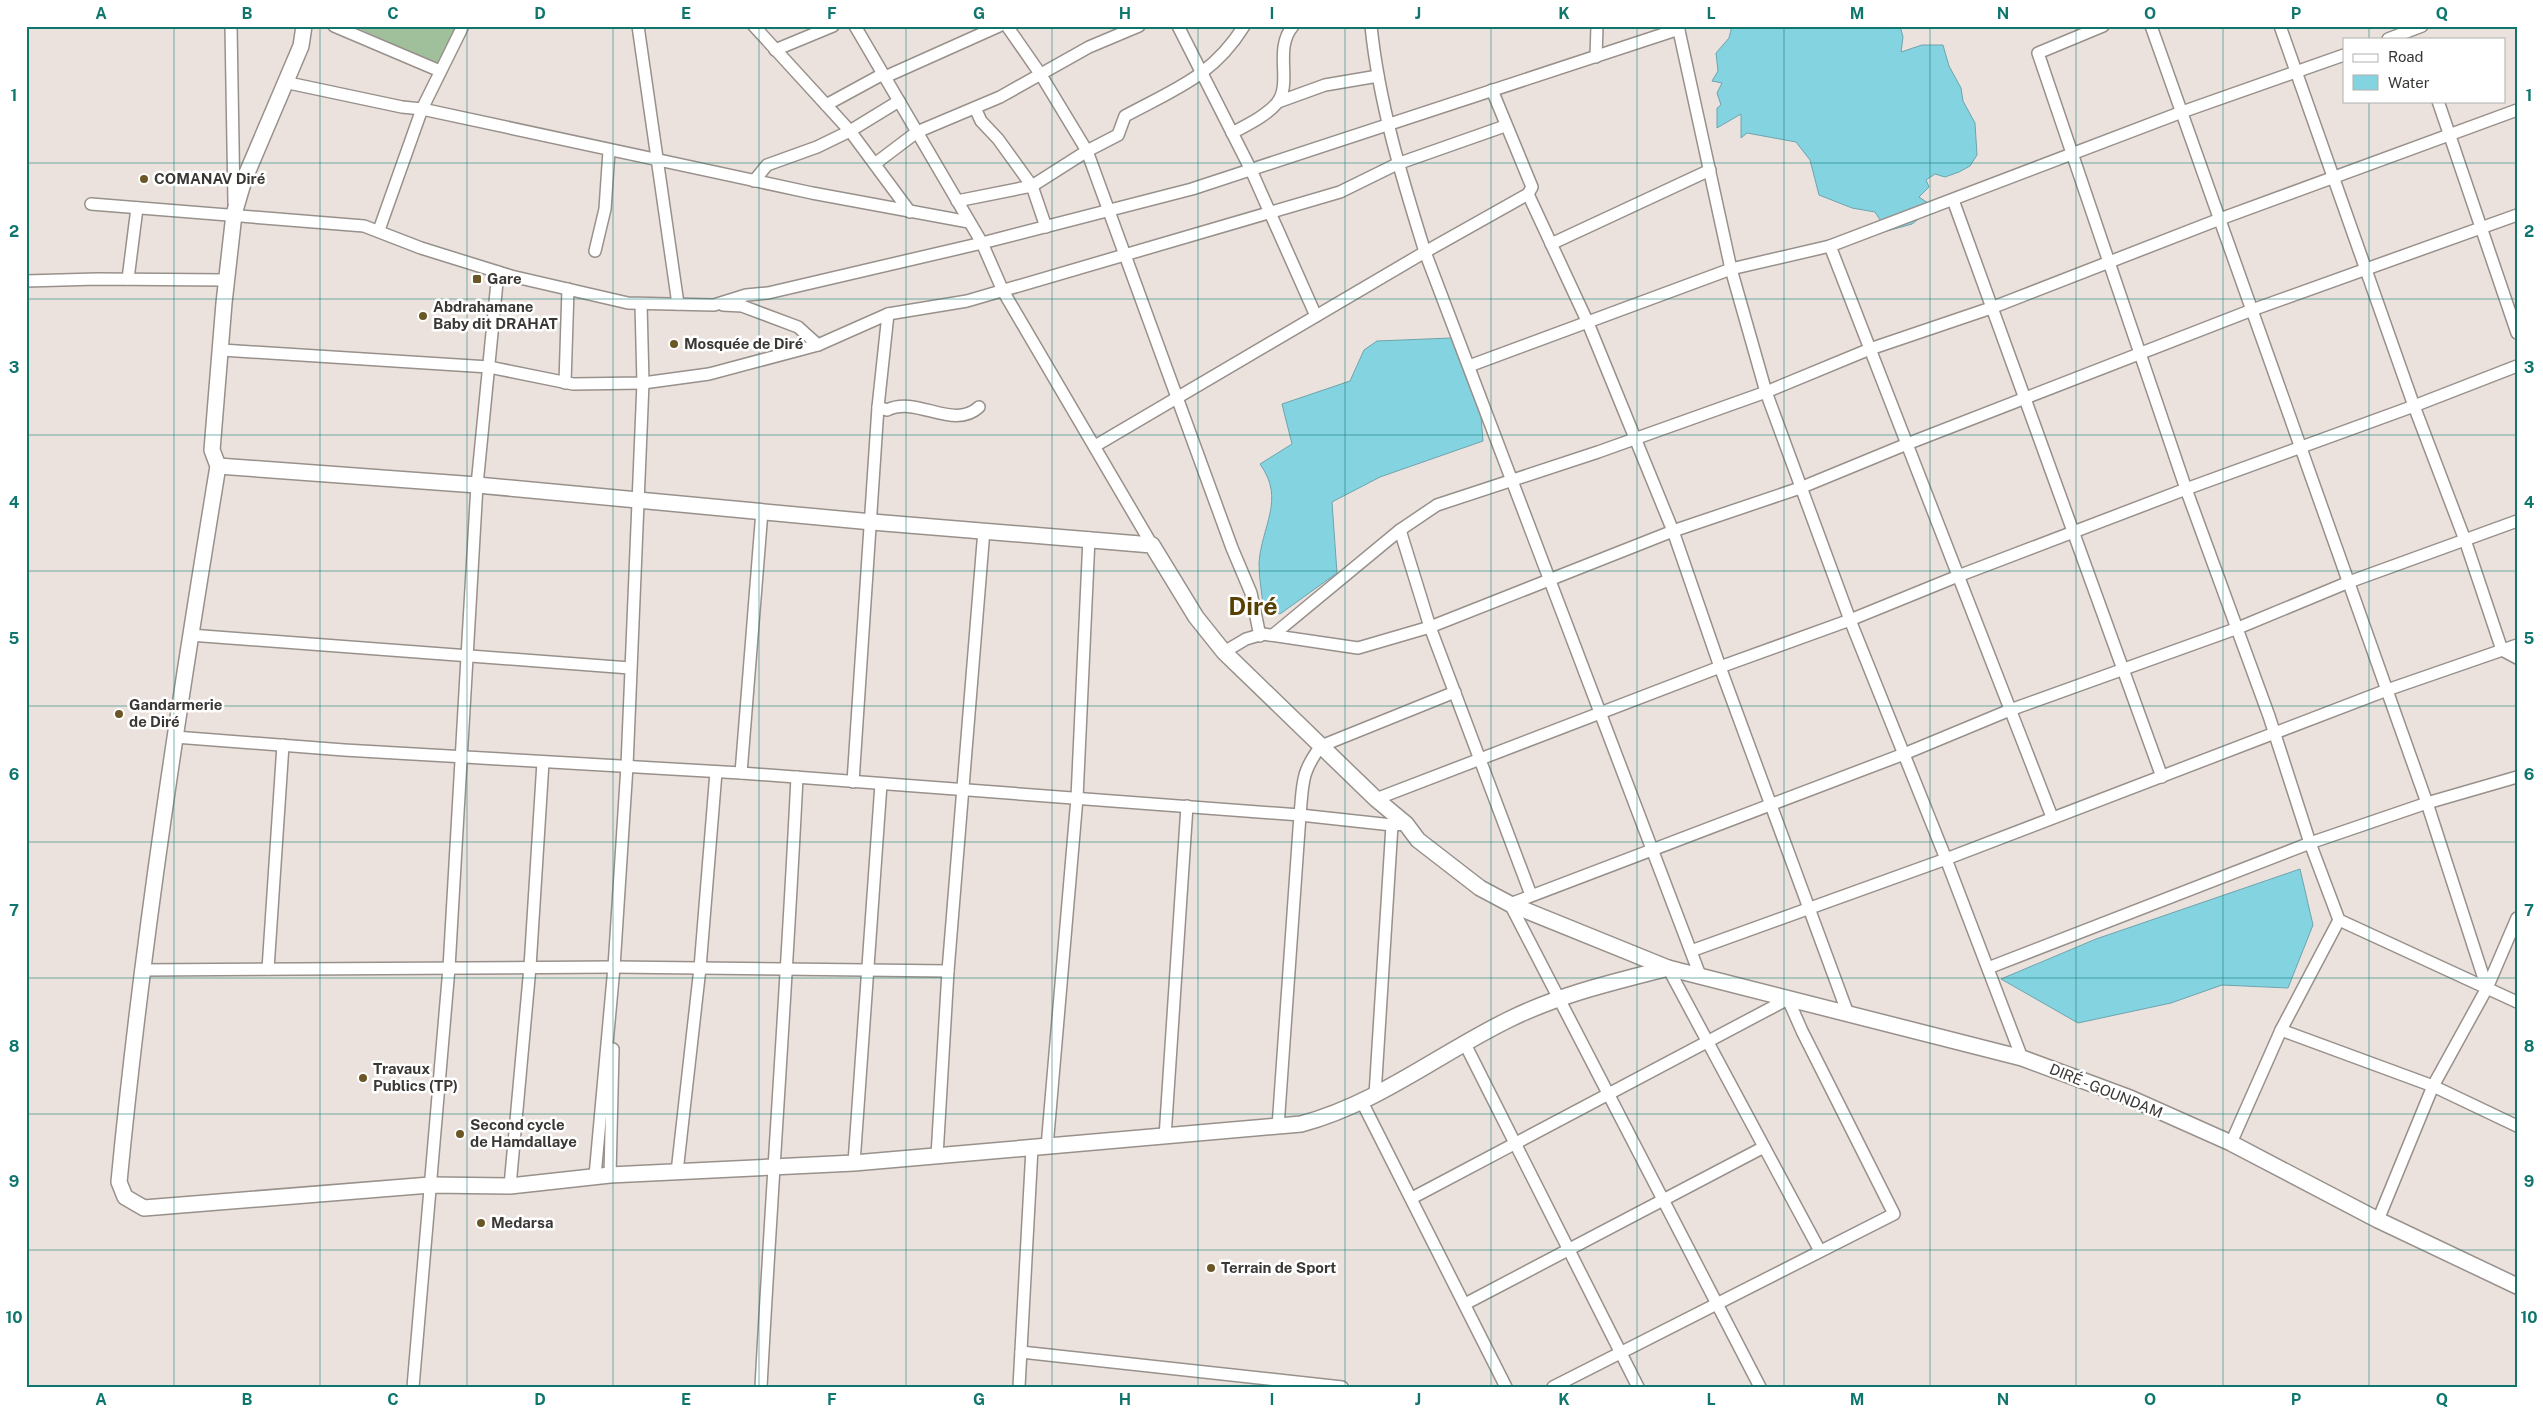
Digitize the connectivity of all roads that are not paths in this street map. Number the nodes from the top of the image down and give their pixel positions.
1 (231, 26) edge
2 (304, 26) edge
3 (334, 26) edge
4 (463, 26) edge
5 (638, 26) edge
6 (754, 26) edge
7 (833, 26) edge
8 (856, 26) edge
9 (999, 26) edge
10 (1007, 26) edge
11 (1139, 26) edge
12 (1178, 26) edge
13 (1244, 26) edge
14 (1293, 26) edge
15 (1371, 26) edge
16 (1597, 26) edge
17 (2103, 26) edge
18 (2151, 26) edge
19 (2280, 26) edge
20 (1678, 28) edge
21 (2416, 30) edge
22 (2391, 38) edge
23 (775, 50) junction
24 (2343, 55) edge
25 (1596, 57) junction
26 (440, 71) junction
27 (2296, 72) junction
28 (1202, 74) junction
29 (884, 75) junction
30 (1041, 75) junction
31 (1378, 76) junction
32 (284, 82) junction
33 (1492, 90) junction
34 (899, 101) junction
35 (1278, 102) junction
36 (2438, 102) edge
37 (826, 105) junction
38 (975, 108) junction
39 (422, 109) junction
40 (2517, 110) edge
41 (2182, 112) junction
42 (1388, 126) junction
43 (1505, 126) junction
44 (850, 131) junction
45 (917, 132) junction
46 (1232, 133) junction
47 (2449, 136) junction
48 (609, 151) junction
49 (1087, 151) junction
50 (2073, 156) junction
51 (659, 162) junction
52 (876, 163) junction
53 (1397, 164) junction
54 (1251, 170) junction
55 (1710, 170) junction
56 (2334, 179) junction
57 (754, 181) junction
58 (1032, 186) junction
59 (1528, 194) junction
60 (1952, 200) junction
61 (957, 201) junction
62 (91, 204) dead end
63 (137, 208) junction
64 (1109, 211) junction
65 (910, 212) junction
66 (1270, 212) junction
67 (234, 214) junction
68 (2517, 215) edge
69 (2220, 220) junction
70 (970, 222) junction
71 (1046, 227) junction
72 (2481, 228) junction
73 (379, 230) junction
74 (982, 243) junction
75 (1550, 244) junction
76 (1830, 246) junction
77 (595, 251) dead end
78 (1425, 252) junction
79 (1124, 255) junction
80 (2110, 264) junction
81 (1731, 268) junction
82 (2365, 269) junction
83 (498, 272) junction
84 (128, 279) junction
85 (26, 280) edge
86 (226, 280) junction
87 (568, 289) junction
88 (1003, 291) junction
89 (641, 304) junction
90 (678, 304) junction
91 (714, 305) junction
92 (1992, 308) junction
93 (2252, 310) junction
94 (888, 314) junction
95 (1316, 316) junction
96 (1588, 324) junction
97 (2517, 333) edge
98 (818, 345) junction
99 (1870, 349) junction
100 (222, 350) junction
101 (2140, 354) junction
102 (1470, 366) junction
103 (2517, 366) edge
104 (489, 367) junction
105 (565, 383) junction
106 (643, 383) junction
107 (1766, 392) junction
108 (1178, 396) junction
109 (2024, 398) junction
110 (2414, 406) junction
111 (878, 407) junction
112 (979, 407) dead end
113 (1636, 438) junction
114 (1907, 444) junction
115 (1095, 446) junction
116 (2301, 448) junction
117 (218, 466) junction
118 (1512, 480) junction
119 (477, 485) junction
120 (1800, 488) junction
121 (2186, 489) junction
122 (636, 500) junction
123 (762, 511) junction
124 (872, 522) junction
125 (2517, 522) edge
126 (984, 530) junction
127 (1400, 530) junction
128 (1673, 531) junction
129 (2073, 532) junction
130 (1089, 538) junction
131 (2465, 540) junction
132 (1152, 545) junction
133 (1958, 576) junction
134 (1551, 581) junction
135 (2349, 582) junction
136 (1850, 620) junction
137 (1430, 627) junction
138 (2238, 628) junction
139 (1273, 634) junction
140 (190, 635) junction
141 (1260, 636) junction
142 (2517, 645) edge
143 (2502, 650) junction
144 (1224, 652) junction
145 (468, 657) junction
146 (2517, 658) edge
147 (1720, 667) junction
148 (630, 668) junction
149 (2122, 668) junction
150 (2387, 690) junction
151 (1455, 692) junction
152 (2010, 710) junction
153 (1600, 713) junction
154 (2275, 734) junction
155 (175, 737) junction
156 (282, 745) junction
157 (1321, 746) junction
158 (1904, 754) junction
159 (462, 757) junction
160 (1481, 758) junction
161 (543, 762) junction
162 (627, 766) junction
163 (716, 772) junction
164 (741, 773) junction
165 (797, 777) junction
166 (2162, 777) junction
167 (2517, 777) edge
168 (853, 782) junction
169 (881, 784) junction
170 (962, 790) junction
171 (1077, 798) junction
172 (1376, 798) junction
173 (1771, 803) junction
174 (2428, 803) junction
175 (1187, 806) junction
176 (1300, 815) junction
177 (2052, 817) junction
178 (1399, 824) junction
179 (2310, 843) junction
180 (1652, 849) junction
181 (1946, 859) junction
182 (1531, 895) junction
183 (1510, 904) junction
184 (1809, 908) junction
185 (2517, 918) edge
186 (2339, 920) junction
187 (1691, 952) junction
188 (530, 967) junction
189 (614, 967) junction
190 (449, 968) junction
191 (700, 968) junction
192 (1668, 968) junction
193 (1988, 968) junction
194 (268, 969) junction
195 (788, 969) junction
196 (141, 970) junction
197 (868, 970) junction
198 (948, 971) junction
199 (1701, 978) junction
200 (2487, 988) junction
201 (1559, 997) junction
202 (1788, 999) junction
203 (2517, 1002) edge
204 (1848, 1014) junction
205 (614, 1027) dead end
206 (2281, 1030) junction
207 (1708, 1041) junction
208 (1464, 1044) junction
209 (2022, 1058) junction
210 (2433, 1086) junction
211 (1608, 1093) junction
212 (1368, 1098) junction
213 (2517, 1126) edge
214 (1278, 1127) junction
215 (1165, 1137) junction
216 (1515, 1143) junction
217 (2231, 1143) junction
218 (1048, 1147) junction
219 (1764, 1147) junction
220 (1032, 1148) junction
221 (937, 1156) junction
222 (854, 1163) junction
223 (773, 1167) junction
224 (678, 1172) junction
225 (610, 1175) junction
226 (595, 1176) junction
227 (430, 1185) junction
228 (510, 1186) junction
229 (1412, 1198) junction
230 (1664, 1200) junction
231 (2378, 1220) junction
232 (1569, 1250) junction
233 (1820, 1251) junction
234 (2517, 1286) edge
235 (1465, 1304) junction
236 (1717, 1304) junction
237 (1020, 1352) junction
238 (1621, 1352) junction
239 (1498, 1371) junction
240 (413, 1387) edge
241 (761, 1387) edge
242 (1019, 1387) edge
243 (1342, 1387) edge
244 (1498, 1387) edge
245 (1506, 1387) edge
246 (1553, 1387) edge
247 (1638, 1387) edge
248 (1760, 1387) edge

1 - 67 street
2 - 32 main road
3 - 26 street
4 - 26 street
5 - 51 street
6 - 23 street
7 - 23 street
8 - 29 street
9 - 29 street
10 - 30 street
11 - 30 street
12 - 28 street
13 - 28 street
14 - 35 street
15 - 31 street
16 - 25 street
17 - 50 street
18 - 41 street
19 - 27 street
20 - 25 street
20 - 55 street
21 - 22 street
23 - 37 street
24 - 27 street
25 - 33 street
26 - 39 street
27 - 41 street
27 - 56 street
28 - 46 street
28 - 49 street
29 - 34 street
29 - 37 street
30 - 38 street
30 - 49 street
31 - 35 street
31 - 42 street
32 - 39 street
32 - 67 main road
33 - 42 street
33 - 43 street
34 - 44 street
34 - 45 street
35 - 46 street
36 - 47 street
37 - 44 street
38 - 45 street
38 - 58 street
39 - 48 street
39 - 73 street
40 - 47 street
41 - 50 street
41 - 69 street
42 - 53 street
42 - 54 street
43 - 53 street
43 - 59 street
44 - 52 street
44 - 57 street
45 - 52 street
45 - 61 street
46 - 54 street
47 - 56 street
47 - 72 street
48 - 51 street
48 - 77 street
49 - 58 street
49 - 64 street
50 - 60 street
50 - 80 street
51 - 57 street
51 - 90 street
52 - 65 street
53 - 66 street
53 - 78 street
54 - 64 street
54 - 66 street
55 - 75 street
55 - 81 street
56 - 69 street
56 - 82 street
57 - 65 street
58 - 61 street
58 - 71 street
59 - 75 street
59 - 78 street
60 - 76 street
60 - 92 street
61 - 70 street
62 - 63 street
63 - 67 street
63 - 84 street
64 - 71 street
64 - 79 street
65 - 70 street
66 - 79 street
66 - 95 street
67 - 73 street
67 - 86 main road
68 - 72 street
69 - 80 street
69 - 93 street
70 - 74 street
71 - 74 street
72 - 82 street
72 - 97 street
73 - 83 street
74 - 88 street
74 - 91 street
75 - 96 street
76 - 81 street
76 - 99 street
78 - 95 street
78 - 102 street
79 - 88 street
79 - 108 street
80 - 92 street
80 - 101 street
81 - 96 street
81 - 107 street
82 - 93 street
82 - 110 street
83 - 87 street
83 - 104 street
84 - 85 street
84 - 86 street
86 - 100 main road
87 - 89 street
87 - 105 street
88 - 94 street
88 - 115 street
89 - 90 street
89 - 106 street
90 - 91 street
91 - 98 street
92 - 99 street
92 - 109 street
93 - 101 street
93 - 116 street
94 - 98 street
94 - 111 street
95 - 108 street
96 - 102 street
96 - 113 street
98 - 106 street
99 - 107 street
99 - 114 street
100 - 104 street
100 - 117 main road
101 - 109 street
101 - 121 street
102 - 118 street
103 - 110 street
104 - 105 street
104 - 119 street
105 - 106 street
106 - 122 street
107 - 113 street
107 - 120 street
108 - 115 street
108 - 141 street
109 - 114 street
109 - 129 street
110 - 116 street
110 - 131 street
111 - 112 street
111 - 124 street
113 - 118 street
113 - 128 street
114 - 120 street
114 - 133 street
115 - 132 street
116 - 121 street
116 - 135 street
117 - 119 main road
117 - 140 main road
118 - 127 street
118 - 134 street
119 - 122 main road
119 - 145 street
120 - 128 street
120 - 136 street
121 - 129 street
121 - 138 street
122 - 123 main road
122 - 148 street
123 - 124 main road
123 - 164 street
124 - 126 main road
124 - 168 street
125 - 131 street
126 - 130 main road
126 - 170 street
127 - 137 street
127 - 139 street
128 - 134 street
128 - 147 street
129 - 133 street
129 - 149 street
130 - 132 main road
130 - 171 street
131 - 135 street
131 - 143 street
132 - 144 main road, DIRÉ - GOUNDAM
133 - 136 street
133 - 152 street
134 - 137 street
134 - 153 street
135 - 138 street
135 - 150 street
136 - 147 street
136 - 158 street
137 - 139 street
137 - 151 street
138 - 149 street
138 - 154 street
139 - 141 street
140 - 145 street
140 - 155 main road
141 - 144 street
142 - 143 street
143 - 146 street
143 - 150 street
144 - 157 main road, DIRÉ - GOUNDAM
145 - 148 street
145 - 159 street
147 - 153 street
147 - 173 street
148 - 162 street
149 - 152 street
149 - 166 street
150 - 154 street
150 - 174 street
151 - 157 street
151 - 160 street
152 - 158 street
152 - 177 street
153 - 160 street
153 - 180 street
154 - 166 street
154 - 179 street
155 - 156 street
155 - 196 main road
156 - 159 street
156 - 194 street
157 - 172 main road, DIRÉ - GOUNDAM
157 - 176 street
158 - 173 street
158 - 181 street
159 - 161 street
159 - 190 street
160 - 172 street
160 - 182 street
161 - 162 street
161 - 188 street
162 - 163 street
162 - 189 street
163 - 164 street
163 - 191 street
164 - 165 street
165 - 168 street
165 - 195 street
166 - 177 street
167 - 174 street
168 - 169 street
169 - 170 street
169 - 197 street
170 - 171 street
170 - 198 street
171 - 175 street
171 - 218 street
172 - 178 main road, DIRÉ - GOUNDAM
173 - 180 street
173 - 184 street
174 - 179 street
174 - 200 street
175 - 176 street
175 - 215 street
176 - 178 street
176 - 214 street
177 - 181 street
178 - 183 main road, DIRÉ - GOUNDAM
178 - 212 street
179 - 186 street
179 - 193 street
180 - 182 street
180 - 187 street
181 - 184 street
181 - 193 street
182 - 183 street
183 - 192 main road, DIRÉ - GOUNDAM
183 - 201 street
184 - 187 street
184 - 204 street
185 - 200 street
186 - 200 street
186 - 206 street
187 - 199 street
188 - 189 street
188 - 190 street
188 - 228 street
189 - 191 street
189 - 226 street
190 - 194 street
190 - 227 street
191 - 195 street
191 - 224 street
192 - 199 main road, DIRÉ - GOUNDAM
192 - 201 main road
192 - 207 street
193 - 209 street
194 - 196 street
195 - 197 street
195 - 223 street
196 - 227 main road
197 - 198 street
197 - 222 street
198 - 221 street
199 - 202 main road, DIRÉ - GOUNDAM
200 - 203 street
200 - 210 street
201 - 208 main road
201 - 211 street
202 - 204 main road, DIRÉ - GOUNDAM
202 - 207 street
202 - 233 street
204 - 209 main road, DIRÉ - GOUNDAM
205 - 225 street
206 - 210 street
206 - 217 street
207 - 211 street
207 - 219 street
208 - 212 main road
208 - 216 street
209 - 217 main road, DIRÉ - GOUNDAM
210 - 213 street
210 - 231 street
211 - 216 street
211 - 230 street
212 - 214 main road
212 - 229 street
214 - 215 main road
215 - 218 main road
216 - 229 street
216 - 232 street
217 - 231 main road, DIRÉ - GOUNDAM
218 - 220 main road
219 - 230 street
219 - 233 street
220 - 221 main road
220 - 237 street
221 - 222 main road
222 - 223 main road
223 - 224 main road
223 - 241 street
224 - 225 main road
225 - 226 main road
226 - 228 main road
227 - 228 main road
227 - 240 street
229 - 235 street
230 - 232 street
230 - 236 street
231 - 234 main road, DIRÉ - GOUNDAM
232 - 235 street
232 - 238 street
233 - 236 street
235 - 239 street
236 - 238 street
236 - 248 street
237 - 242 street
237 - 243 street
238 - 246 street
238 - 247 street
239 - 244 street
239 - 245 street

